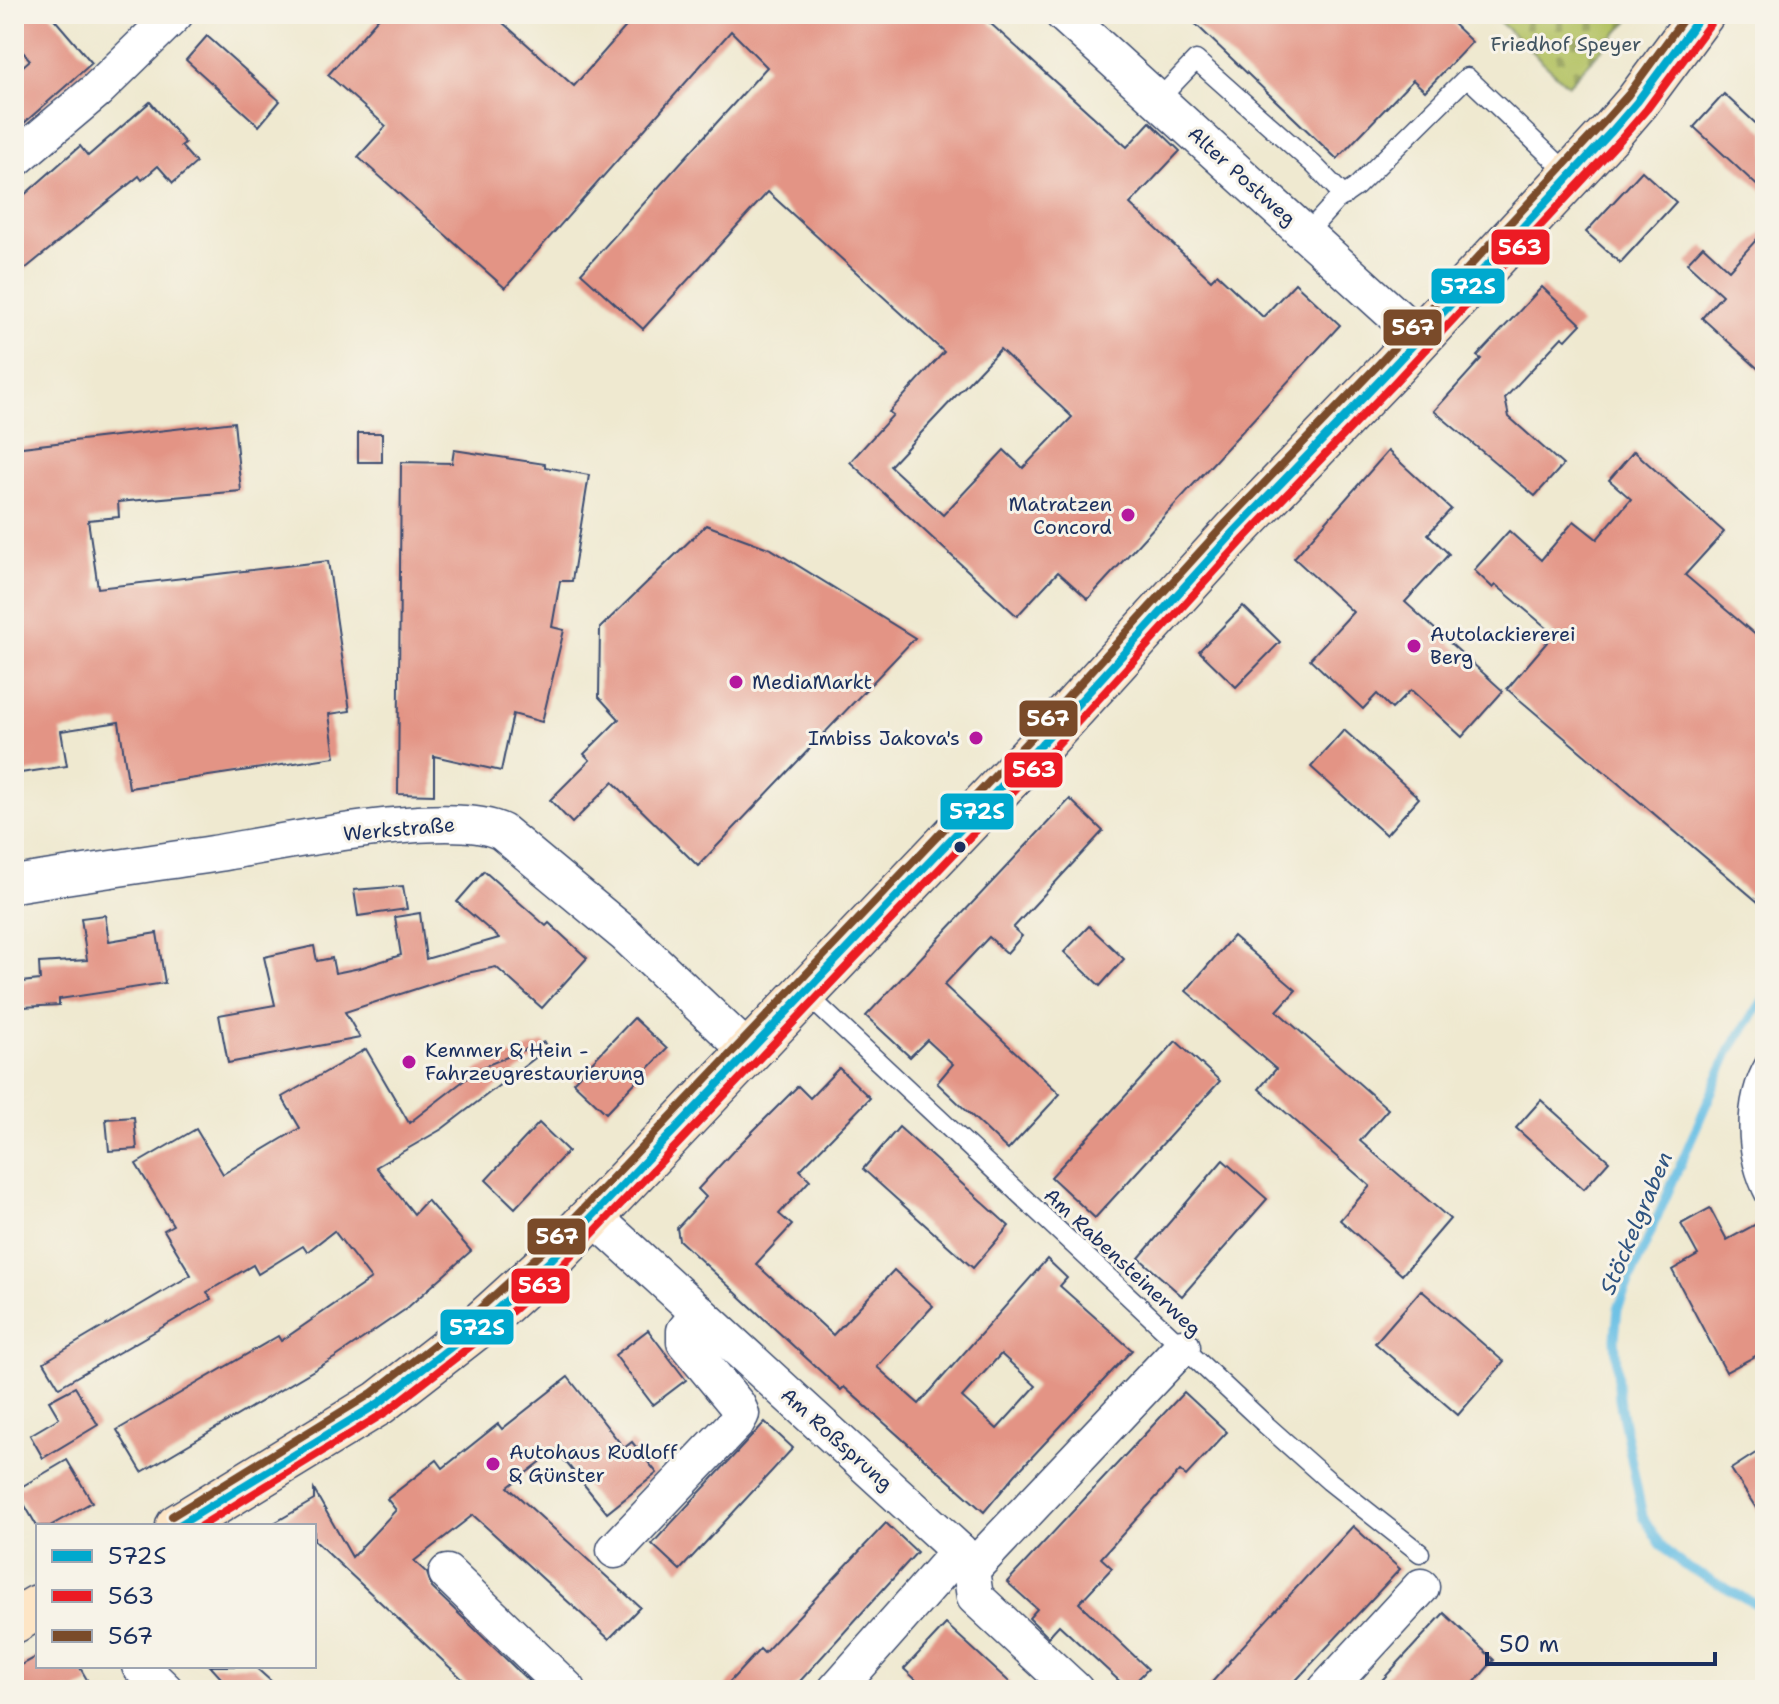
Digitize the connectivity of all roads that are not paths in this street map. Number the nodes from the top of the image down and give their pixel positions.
1 (175, 14) edge
2 (1063, 14) edge
3 (1702, 14) edge
4 (1158, 100) junction
5 (14, 160) edge
6 (1570, 175) junction
7 (1344, 196) junction
8 (1306, 234) junction
9 (1420, 338) junction
10 (14, 884) edge
11 (805, 993) junction
12 (749, 1052) junction
13 (1765, 1062) edge
14 (1765, 1196) edge
15 (594, 1217) junction
16 (699, 1313) junction
17 (1182, 1347) junction
18 (181, 1524) edge
19 (615, 1550) dead end
20 (965, 1560) junction
21 (1420, 1570) joint
22 (447, 1573) dead end
23 (36, 1608) edge
24 (14, 1621) edge
25 (142, 1668) edge
26 (838, 1689) edge
27 (165, 1690) edge
28 (568, 1690) edge
29 (1075, 1690) edge
30 (1326, 1690) edge

1 - 5 street
2 - 4 street, Alter Postweg
3 - 6 main road
4 - 7 lane
4 - 8 street, Alter Postweg
6 - 7 lane
6 - 9 main road
7 - 8 lane
8 - 9 street, Alter Postweg
9 - 11 main road
10 - 12 street, Werkstraße
11 - 12 main road
11 - 17 lane, Am Rabensteinerweg
12 - 15 main road
13 - 14 lane
15 - 16 street, Am Roßsprung
15 - 18 main road
16 - 19 street
16 - 20 street, Am Roßsprung
17 - 20 street
17 - 21 lane, Am Rabensteinerweg
20 - 26 street
20 - 29 street, Am Roßsprung
21 - 30 street
22 - 28 street
23 - 24 main road
25 - 27 street

